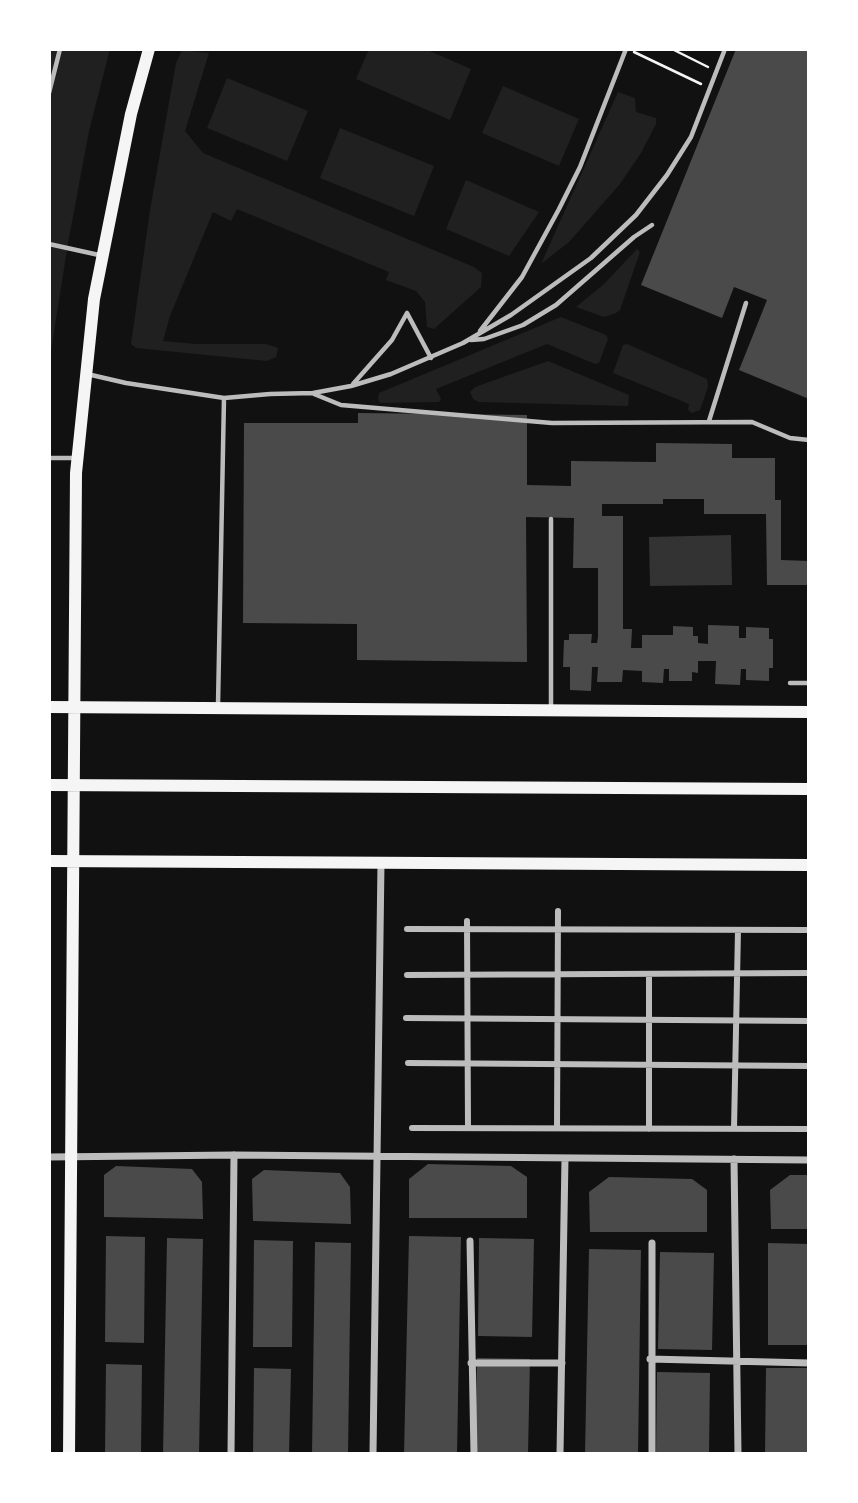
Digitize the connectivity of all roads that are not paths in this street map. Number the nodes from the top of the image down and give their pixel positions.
1 (60, 49) edge
2 (149, 49) edge
3 (627, 49) edge
4 (725, 49) edge
5 (49, 93) edge
6 (652, 225) dead end
7 (49, 244) edge
8 (103, 255) junction
9 (746, 303) dead end
10 (478, 334) junction
11 (466, 341) junction
12 (431, 358) junction
13 (87, 374) junction
14 (351, 386) junction
15 (313, 393) junction
16 (224, 398) junction
17 (709, 421) junction
18 (809, 440) edge
19 (49, 458) edge
20 (77, 458) junction
21 (551, 519) dead end
22 (790, 683) dead end
23 (809, 684) edge
24 (49, 707) edge
25 (73, 707) junction
26 (218, 708) junction
27 (551, 710) junction
28 (809, 712) edge
29 (49, 785) edge
30 (74, 785) junction
31 (809, 789) edge
32 (49, 860) edge
33 (73, 861) junction
34 (382, 863) junction
35 (809, 865) edge
36 (558, 911) dead end
37 (467, 920) dead end
38 (407, 929) dead end
39 (467, 929) junction
40 (558, 929) junction
41 (738, 930) junction
42 (809, 930) edge
43 (809, 973) edge
44 (649, 974) junction
45 (737, 974) junction
46 (407, 975) dead end
47 (467, 975) junction
48 (558, 975) junction
49 (406, 1018) dead end
50 (467, 1018) junction
51 (558, 1019) junction
52 (649, 1020) junction
53 (736, 1021) junction
54 (809, 1021) edge
55 (408, 1063) dead end
56 (468, 1063) junction
57 (558, 1064) junction
58 (649, 1065) junction
59 (735, 1065) junction
60 (809, 1066) edge
61 (412, 1128) dead end
62 (468, 1128) junction
63 (557, 1128) junction
64 (649, 1129) junction
65 (734, 1129) junction
66 (809, 1129) edge
67 (234, 1155) junction
68 (377, 1156) junction
69 (49, 1157) edge
70 (71, 1158) junction
71 (565, 1158) junction
72 (734, 1160) junction
73 (809, 1160) edge
74 (470, 1241) dead end
75 (652, 1243) dead end
76 (650, 1359) junction
77 (737, 1359) junction
78 (471, 1363) junction
79 (562, 1363) junction
80 (809, 1363) edge
81 (69, 1454) edge
82 (231, 1454) edge
83 (373, 1454) edge
84 (474, 1454) edge
85 (560, 1454) edge
86 (652, 1454) edge
87 (738, 1454) edge

1 - 5 lane
2 - 8 main road
3 - 10 lane
4 - 10 lane
6 - 11 lane
7 - 8 lane
8 - 13 main road
9 - 17 lane
10 - 11 lane
11 - 12 lane
12 - 14 lane
12 - 14 lane
13 - 16 lane
13 - 20 main road
14 - 15 lane
15 - 16 lane
15 - 17 lane
16 - 26 lane
17 - 18 lane
19 - 20 lane
20 - 25 main road
21 - 27 lane
22 - 23 lane
24 - 25 main road
25 - 26 main road
25 - 30 main road
26 - 27 main road
27 - 28 main road
29 - 30 main road
30 - 31 main road
30 - 33 main road
32 - 33 main road
33 - 34 main road
33 - 70 main road
34 - 35 main road
34 - 68 street
36 - 40 street
37 - 39 street
38 - 39 street
39 - 40 street
39 - 47 street
40 - 41 street
40 - 48 street
41 - 42 street
41 - 45 street
43 - 45 street
44 - 45 street
44 - 48 street
44 - 52 street
45 - 53 street
46 - 47 street
47 - 48 street
47 - 50 street
48 - 51 street
49 - 50 street
50 - 51 street
50 - 56 street
51 - 52 street
51 - 57 street
52 - 53 street
52 - 58 street
53 - 54 street
53 - 59 street
55 - 56 street
56 - 57 street
56 - 62 street
57 - 58 street
57 - 63 street
58 - 59 street
58 - 64 street
59 - 60 street
59 - 65 street
61 - 62 street
62 - 63 street
63 - 64 street
64 - 65 street
65 - 66 street
67 - 68 street
67 - 70 street
67 - 82 street
68 - 71 street
68 - 83 street
69 - 70 street
70 - 81 main road
71 - 72 street
71 - 79 street
72 - 73 street
72 - 77 street
74 - 78 street
75 - 76 street
76 - 77 street
76 - 86 street
77 - 80 street
77 - 87 street
78 - 79 street
78 - 84 street
79 - 85 street

